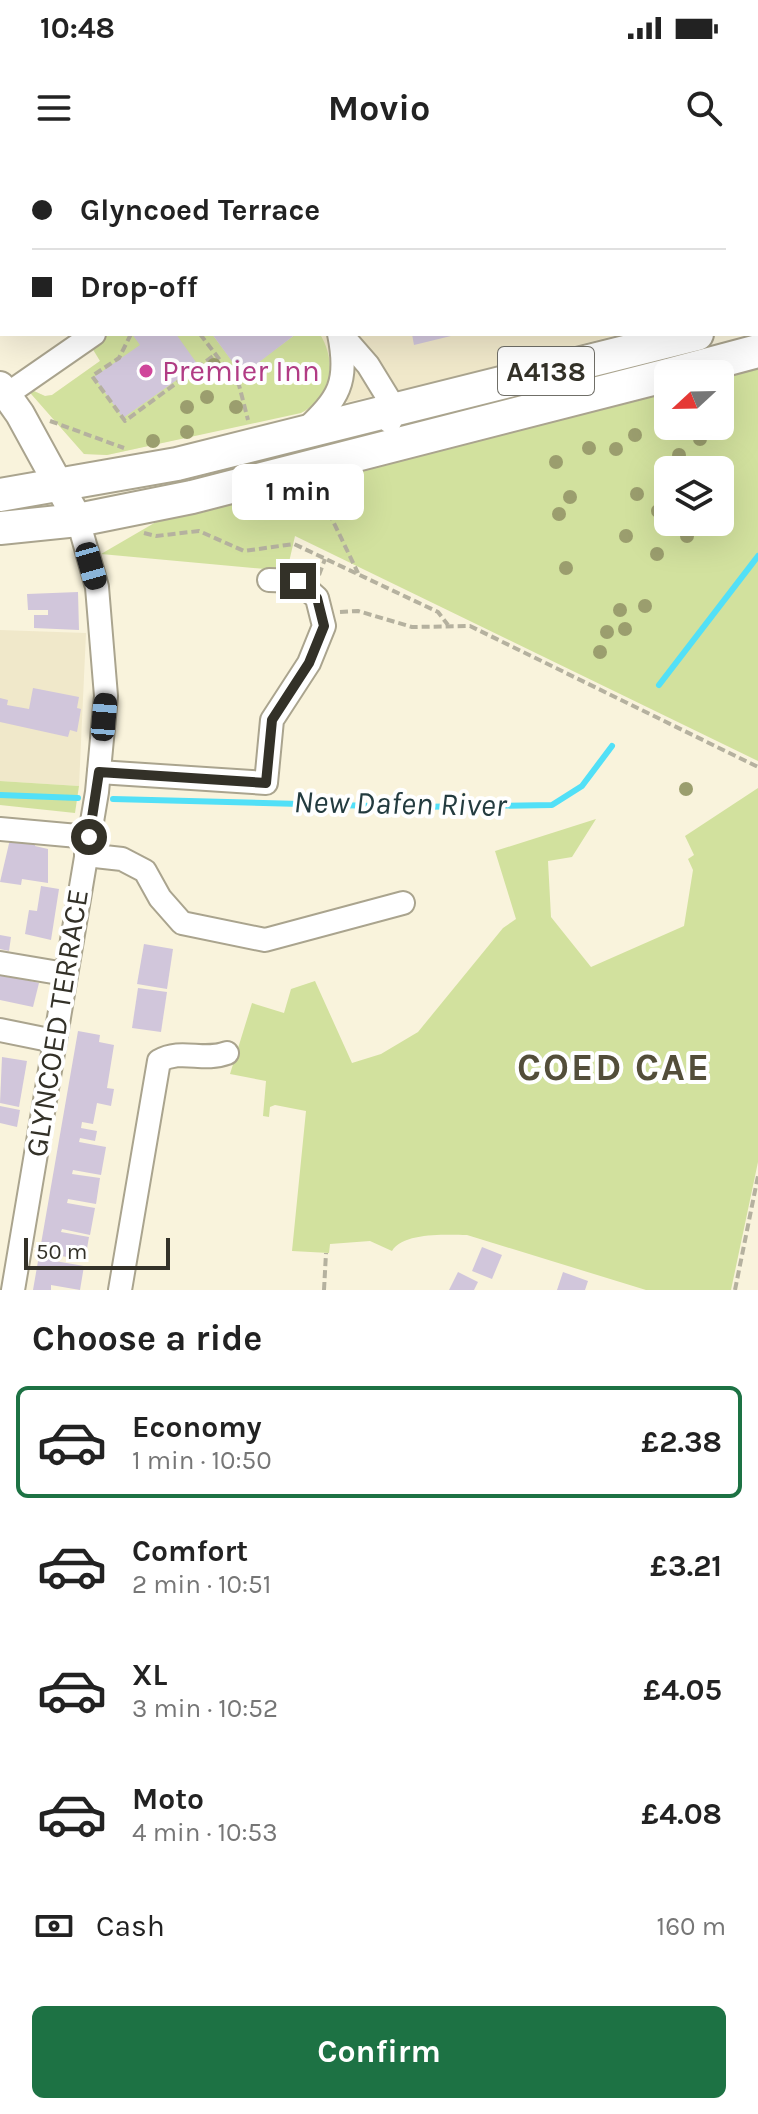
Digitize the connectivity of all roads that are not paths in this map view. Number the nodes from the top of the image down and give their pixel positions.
1 (91, 336) edge
2 (340, 336) edge
3 (342, 336) edge
4 (689, 336) edge
5 (758, 351) edge
6 (724, 360) edge
7 (654, 378) edge
8 (3, 390) edge
9 (395, 409) junction
10 (303, 432) junction
11 (380, 452) junction
12 (59, 483) junction
13 (0, 495) edge
14 (78, 520) junction
15 (0, 528) edge
16 (269, 580) dead end
17 (94, 763) junction
18 (0, 829) edge
19 (87, 846) junction
20 (403, 903) dead end
21 (0, 963) edge
22 (65, 974) junction
23 (0, 1030) edge
24 (54, 1041) junction
25 (227, 1053) dead end
26 (13, 1290) edge
27 (120, 1290) edge

1 - 8 street
2 - 10 street
3 - 9 street
4 - 9 highway, A4138
5 - 6 highway, A4138
7 - 11 highway, A4138
8 - 12 main road
9 - 10 highway, A4138
9 - 11 street
10 - 12 highway, A4138
11 - 14 highway, A4138
12 - 13 highway, A4138
12 - 14 main road
14 - 15 highway, A4138
14 - 17 street, GLYNCOED TERRACE
16 - 17 street
17 - 19 street, GLYNCOED TERRACE
18 - 19 street
19 - 20 street
19 - 22 street, GLYNCOED TERRACE
21 - 22 street
22 - 24 street, GLYNCOED TERRACE
23 - 24 street
24 - 26 street, GLYNCOED TERRACE
25 - 27 street

